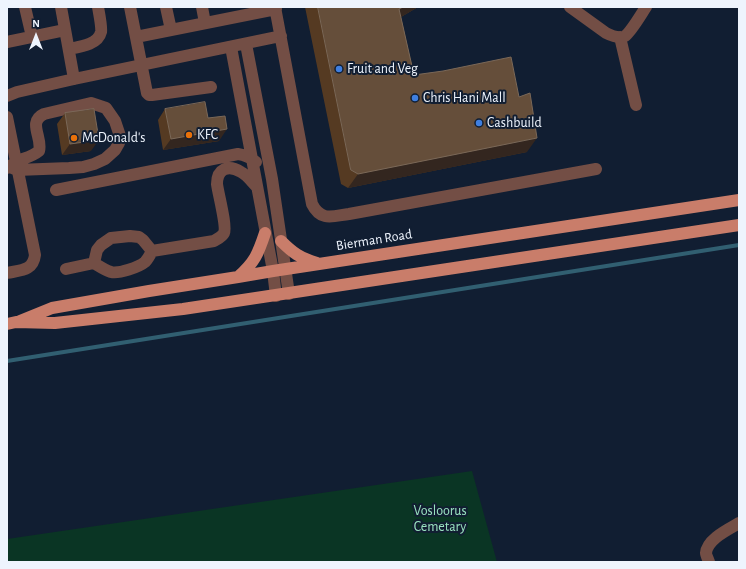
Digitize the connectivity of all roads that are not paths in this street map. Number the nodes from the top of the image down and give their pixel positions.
1 (24, 7) edge
2 (61, 7) edge
3 (98, 7) edge
4 (130, 7) edge
5 (166, 7) edge
6 (202, 7) edge
7 (570, 7) edge
8 (646, 7) edge
9 (275, 8) edge
10 (240, 11) edge
11 (205, 23) junction
12 (65, 30) junction
13 (171, 30) junction
14 (281, 36) junction
15 (32, 37) junction
16 (136, 37) junction
17 (620, 37) junction
18 (7, 42) edge
19 (246, 44) junction
20 (231, 47) junction
21 (68, 49) junction
22 (141, 66) junction
23 (74, 79) junction
24 (211, 87) dead end
25 (10, 92) edge
26 (636, 105) dead end
27 (7, 117) edge
28 (8, 128) edge
29 (252, 158) junction
30 (13, 166) edge
31 (596, 169) dead end
32 (272, 179) junction
33 (257, 188) junction
34 (56, 190) dead end
35 (739, 200) edge
36 (739, 225) edge
37 (265, 232) junction
38 (281, 241) junction
39 (152, 251) junction
40 (94, 263) junction
41 (318, 264) junction
42 (66, 269) dead end
43 (285, 269) junction
44 (273, 271) junction
45 (7, 273) edge
46 (238, 277) junction
47 (289, 294) junction
48 (276, 296) junction
49 (11, 323) edge
50 (739, 523) edge
51 (709, 562) edge

1 - 15 street
2 - 12 street
3 - 21 street
4 - 16 street
5 - 13 street
6 - 11 street
7 - 17 street
8 - 17 street
9 - 10 street
9 - 14 street
10 - 11 street
11 - 13 street
12 - 15 street
12 - 21 street
13 - 16 street
14 - 19 street
14 - 31 street
15 - 18 street
16 - 22 street
17 - 26 street
19 - 20 street
19 - 32 street
20 - 22 street
20 - 29 street
21 - 23 street
22 - 23 street
22 - 24 street
23 - 25 street
27 - 28 street
28 - 30 street
29 - 32 street
29 - 33 street
29 - 34 street
30 - 30 street
30 - 45 street
32 - 38 street
33 - 37 street
33 - 39 street
35 - 41 main road, Bierman Road
36 - 47 main road, Bierman Road
37 - 44 street
37 - 46 main road
38 - 41 main road
38 - 43 street
39 - 40 street
39 - 40 street
40 - 42 street
41 - 43 main road, Bierman Road
43 - 44 main road, Bierman Road
43 - 47 street
44 - 46 main road, Bierman Road
44 - 48 street
46 - 49 main road, Bierman Road
47 - 48 main road, Bierman Road
48 - 49 main road, Bierman Road
50 - 51 street

